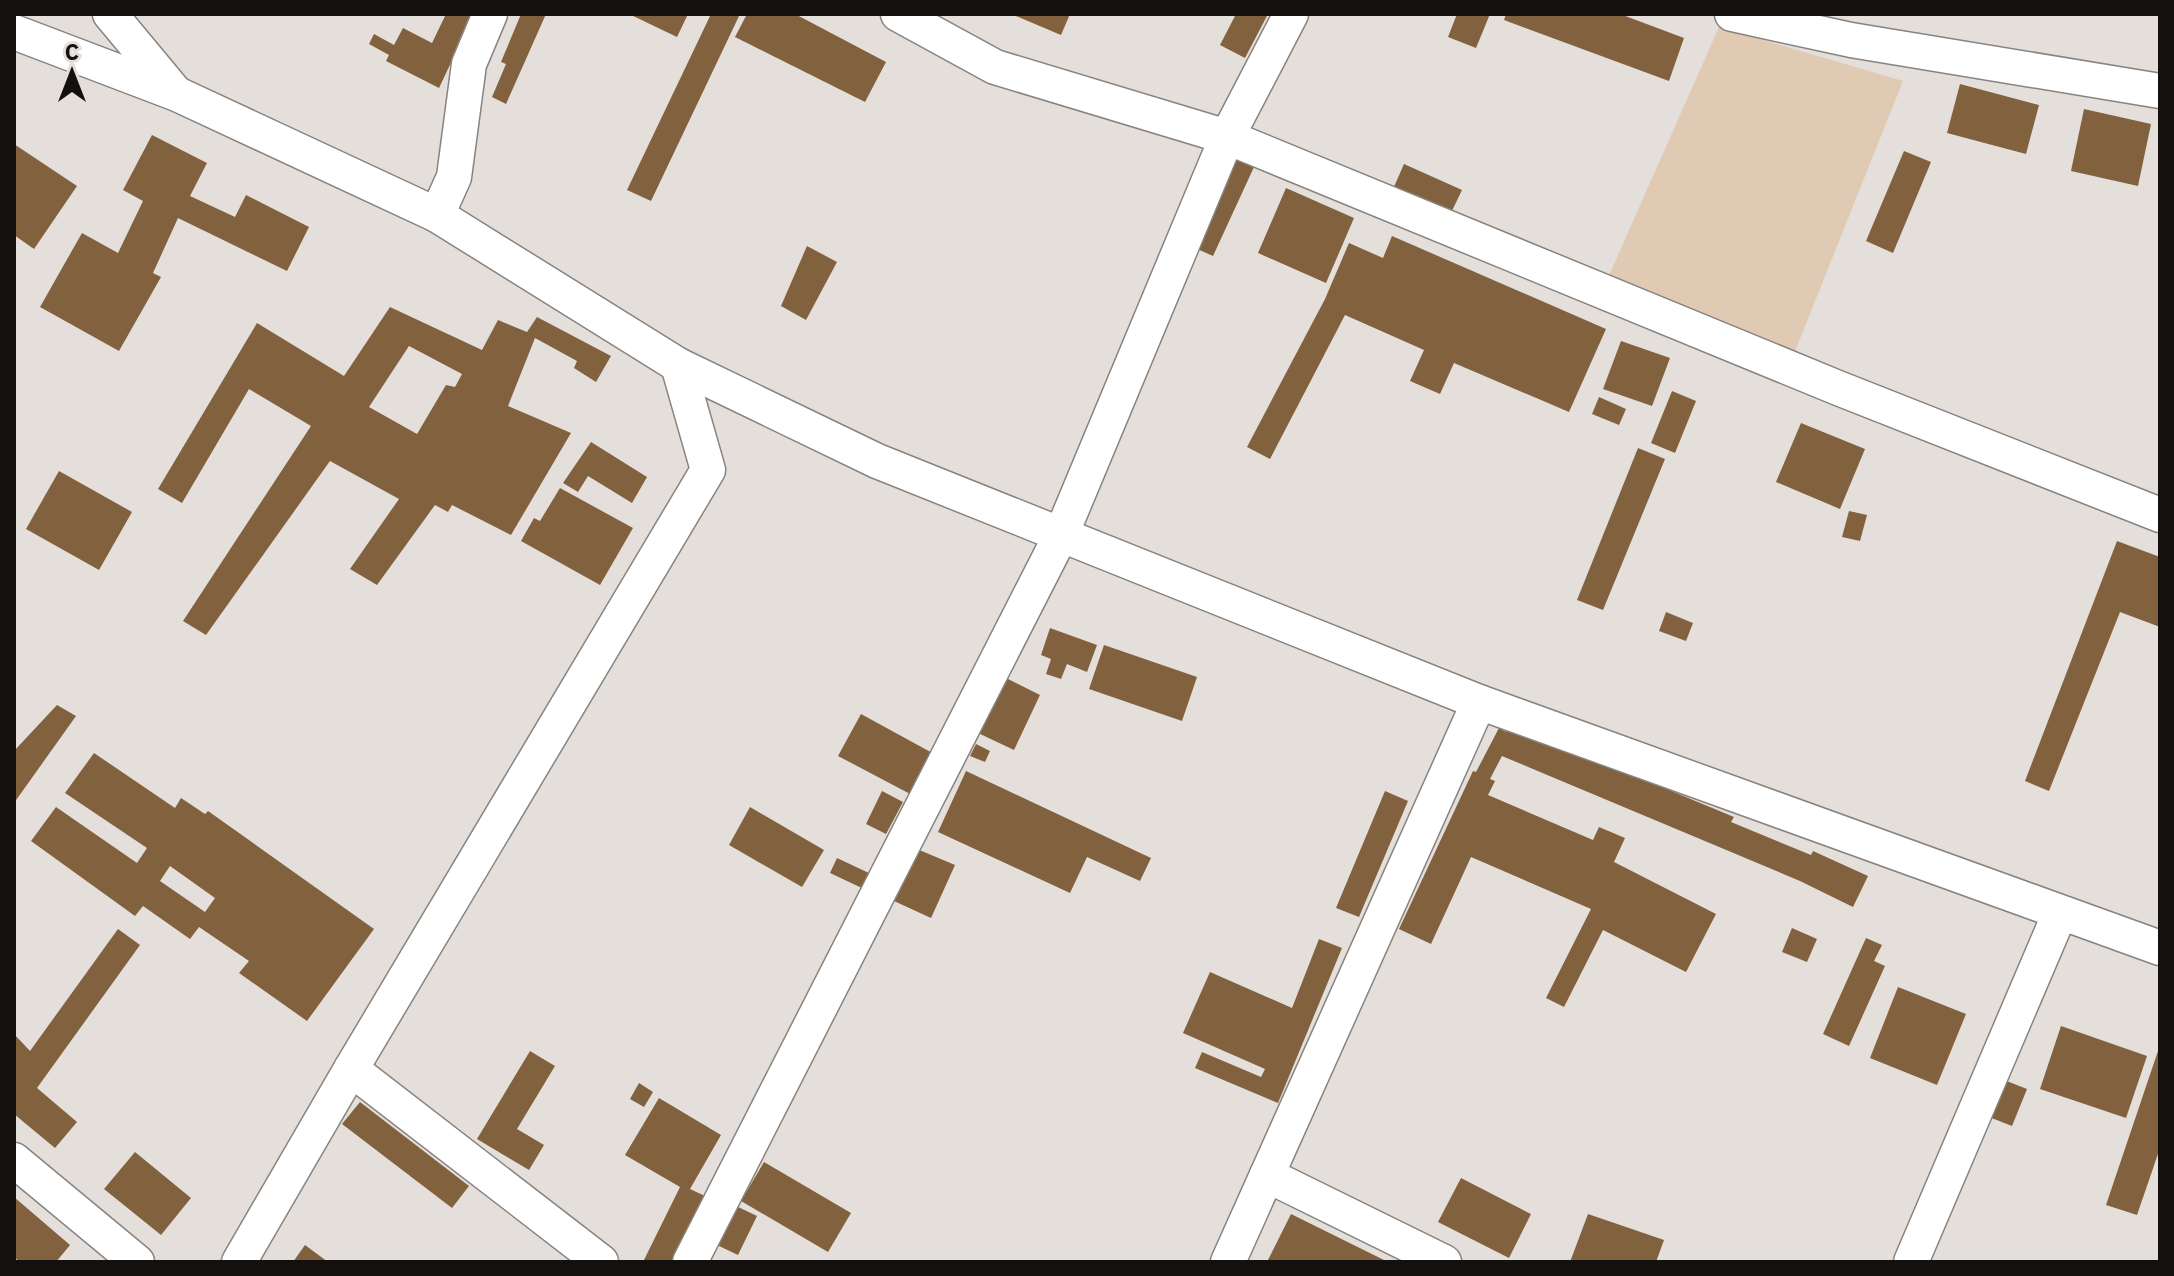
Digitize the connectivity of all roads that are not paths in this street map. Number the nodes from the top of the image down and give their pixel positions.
1 (110, 14) edge
2 (490, 14) edge
3 (898, 14) edge
4 (1291, 14) edge
5 (1732, 14) edge
6 (1853, 27) edge
7 (14, 32) edge
8 (2160, 91) edge
9 (177, 94) junction
10 (1227, 137) junction
11 (437, 215) junction
12 (678, 365) junction
13 (2160, 515) edge
14 (1061, 535) junction
15 (1479, 702) junction
16 (2060, 913) junction
17 (2160, 948) edge
18 (351, 1069) junction
19 (14, 1160) edge
20 (1267, 1175) junction
21 (137, 1262) edge
22 (239, 1262) edge
23 (601, 1262) edge
24 (690, 1262) edge
25 (1228, 1262) edge
26 (1444, 1262) edge
27 (1911, 1262) edge

1 - 9 street
2 - 11 street
3 - 10 street
4 - 10 street
5 - 6 street
6 - 8 street
7 - 9 street
9 - 11 street
10 - 13 street
10 - 14 street
11 - 12 street
12 - 14 street
12 - 18 street
14 - 15 street
14 - 24 street
15 - 16 street
15 - 20 street
16 - 17 street
16 - 27 street
18 - 22 street
18 - 23 street
19 - 21 street
20 - 25 street
20 - 26 street

